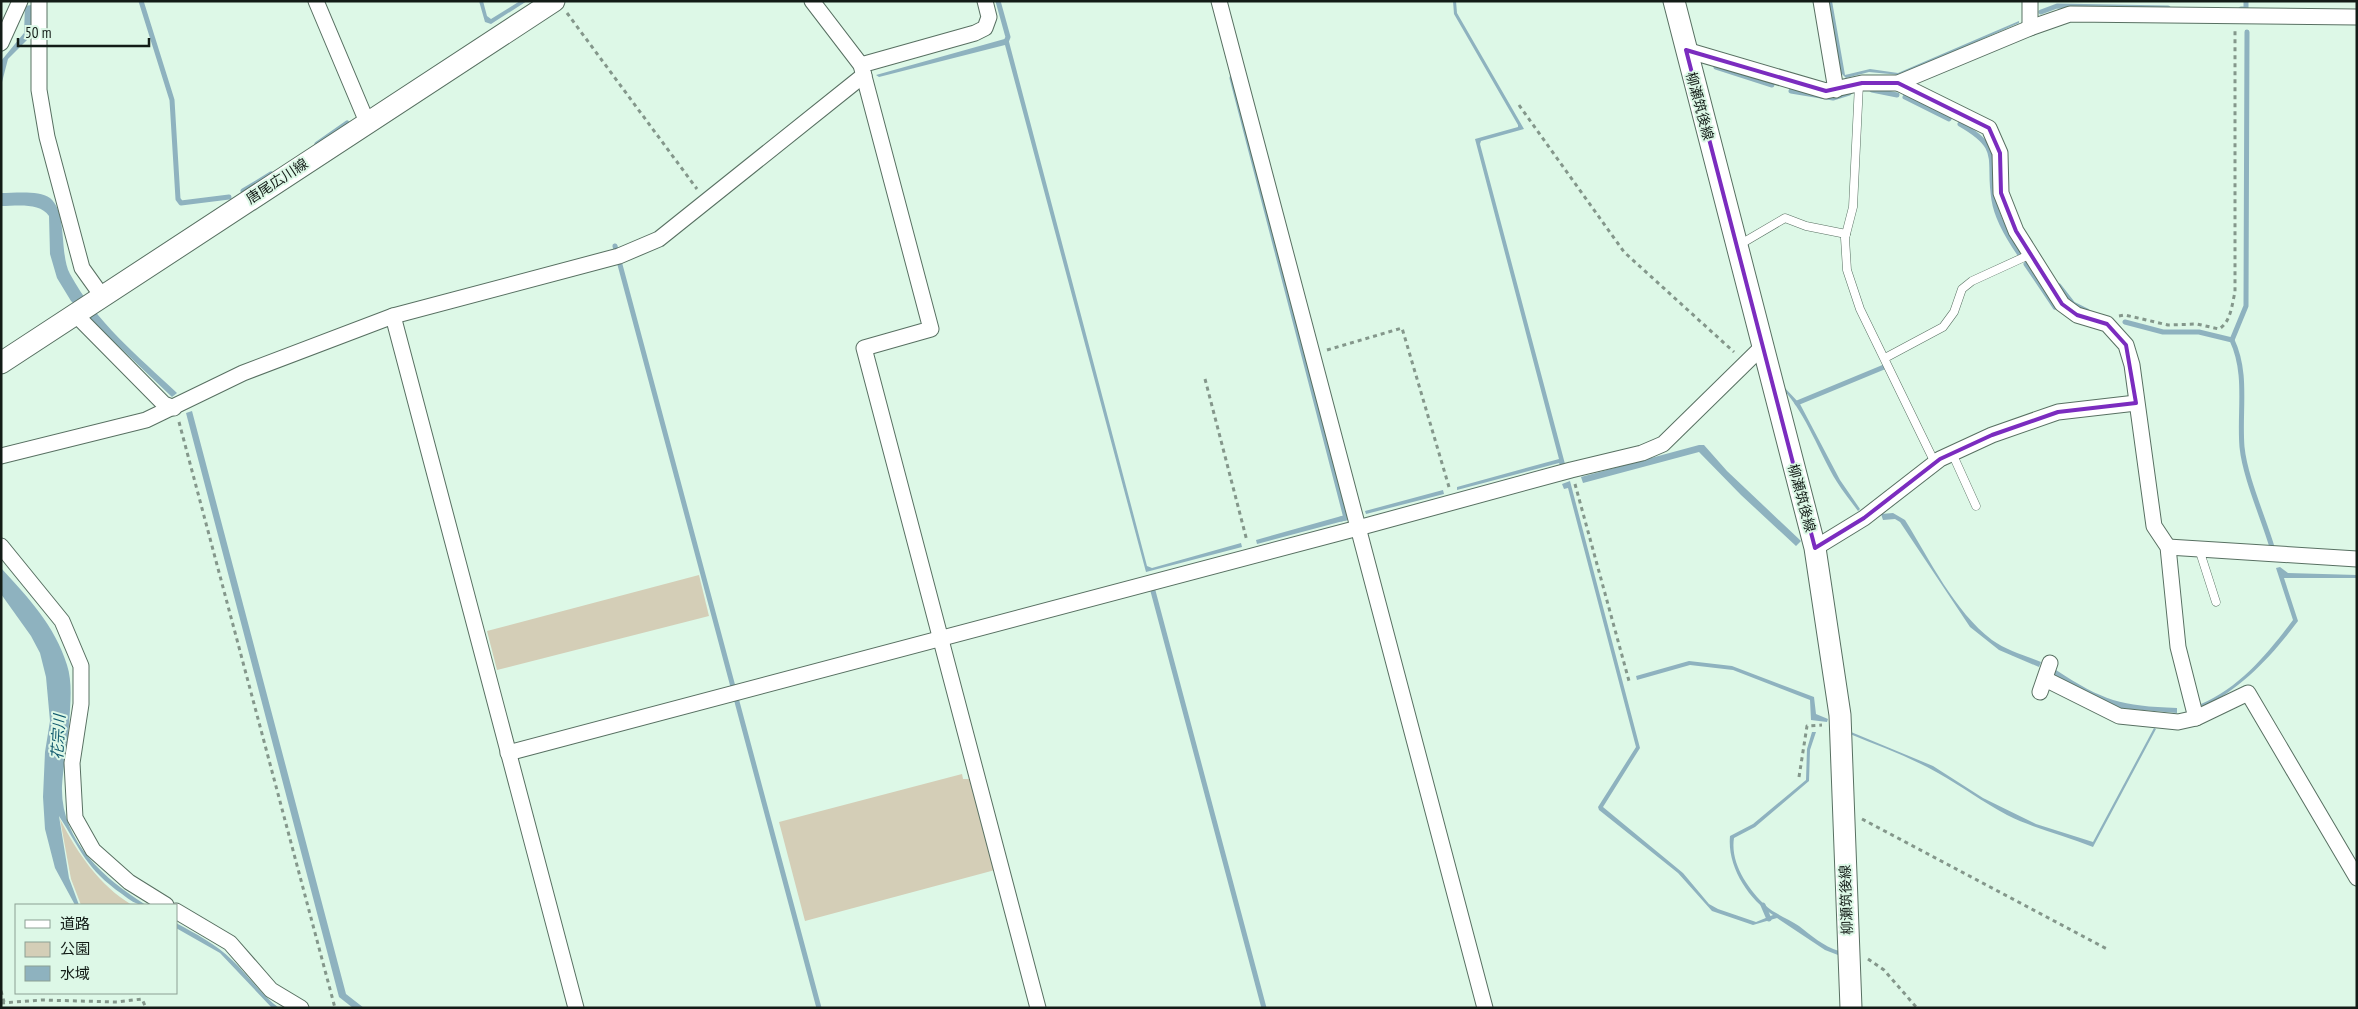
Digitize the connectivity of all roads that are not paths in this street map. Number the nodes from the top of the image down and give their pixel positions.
1 (20, 1) edge
2 (39, 1) edge
3 (316, 1) edge
4 (812, 1) edge
5 (984, 1) edge
6 (1219, 1) edge
7 (1674, 1) edge
8 (1821, 1) edge
9 (2030, 1) edge
10 (559, 5) edge
11 (2357, 17) edge
12 (2030, 28) junction
13 (1, 43) edge
14 (1686, 50) junction
15 (862, 70) junction
16 (1898, 83) junction
17 (1858, 84) junction
18 (1836, 90) junction
19 (367, 122) junction
20 (1846, 234) junction
21 (1737, 246) junction
22 (2031, 254) junction
23 (87, 306) junction
24 (393, 316) junction
25 (1763, 346) junction
26 (1886, 358) junction
27 (1, 363) edge
28 (2136, 403) junction
29 (174, 408) junction
30 (1952, 453) junction
31 (1, 456) edge
32 (1935, 463) junction
33 (1976, 506) dead end
34 (1358, 528) junction
35 (1, 546) edge
36 (2168, 547) junction
37 (1815, 548) junction
38 (2199, 549) junction
39 (2357, 560) edge
40 (2216, 602) dead end
41 (939, 639) junction
42 (2050, 663) dead end
43 (2196, 718) junction
44 (508, 753) junction
45 (2357, 878) edge
46 (164, 904) edge
47 (178, 912) edge
48 (301, 1008) edge
49 (576, 1008) edge
50 (1038, 1008) edge
51 (1485, 1008) edge
52 (1851, 1008) edge

1 - 13 street
2 - 23 street
3 - 19 street
4 - 15 street
5 - 15 street
6 - 34 street
7 - 14 main road, 柳瀬筑後線
8 - 18 street
9 - 12 street
10 - 19 main road, 唐尾広川線
11 - 12 street
12 - 16 street
14 - 18 street
14 - 21 main road, 柳瀬筑後線
15 - 24 street
15 - 41 street
16 - 17 street
16 - 22 street
17 - 18 street
17 - 20 lane
19 - 23 main road, 唐尾広川線
20 - 21 lane
20 - 26 lane
21 - 25 main road, 柳瀬筑後線
22 - 26 lane
22 - 28 street
23 - 27 main road, 唐尾広川線
23 - 29 street
24 - 29 street
24 - 44 street
25 - 34 street
25 - 37 main road, 柳瀬筑後線
26 - 32 lane
28 - 30 street
28 - 36 street
29 - 31 street
30 - 32 street
30 - 33 lane
32 - 37 street
34 - 41 street
34 - 51 street
35 - 46 street
36 - 38 street
36 - 43 street
37 - 52 main road, 柳瀬筑後線
38 - 39 street
38 - 40 lane
41 - 44 street
41 - 50 street
42 - 43 street
43 - 45 street
44 - 49 street
47 - 48 street

